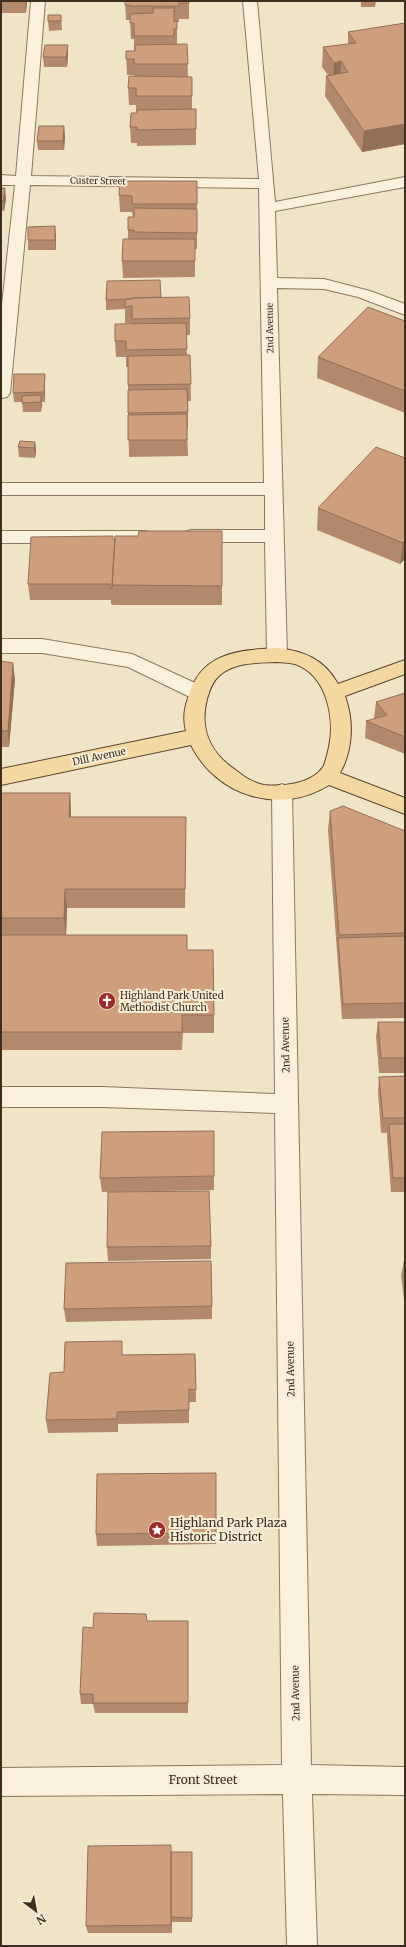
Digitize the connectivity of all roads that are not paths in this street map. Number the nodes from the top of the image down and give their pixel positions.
1 (38, 1) edge
2 (250, 1) edge
3 (1, 180) edge
4 (23, 180) junction
5 (405, 182) edge
6 (267, 184) junction
7 (267, 208) junction
8 (269, 283) junction
9 (405, 310) edge
10 (1, 393) edge
11 (1, 489) edge
12 (273, 489) junction
13 (274, 536) junction
14 (1, 537) edge
15 (1, 646) edge
16 (277, 655) junction
17 (405, 667) edge
18 (199, 693) junction
19 (333, 693) junction
20 (198, 736) junction
21 (327, 776) junction
22 (1, 777) edge
23 (282, 792) junction
24 (405, 806) edge
25 (1, 1097) edge
26 (286, 1104) junction
27 (297, 1779) junction
28 (405, 1781) edge
29 (1, 1782) edge
30 (302, 1946) edge

1 - 4 street
2 - 6 street, 2nd Avenue
3 - 4 street, Custer Street
4 - 6 street, Custer Street
4 - 10 street
5 - 7 street
6 - 7 street, 2nd Avenue
7 - 8 street, 2nd Avenue
8 - 9 street
8 - 12 street, 2nd Avenue
11 - 12 street
12 - 13 street, 2nd Avenue
13 - 14 street
13 - 16 street, 2nd Avenue
15 - 18 street
16 - 18 main road
16 - 19 main road
17 - 19 main road
18 - 20 main road
19 - 21 main road
20 - 22 main road, Dill Avenue
20 - 23 main road
21 - 23 main road
21 - 24 main road
23 - 26 street, 2nd Avenue
25 - 26 street
26 - 27 street, 2nd Avenue
27 - 28 street, Front Street
27 - 29 street, Front Street
27 - 30 street, 2nd Avenue

